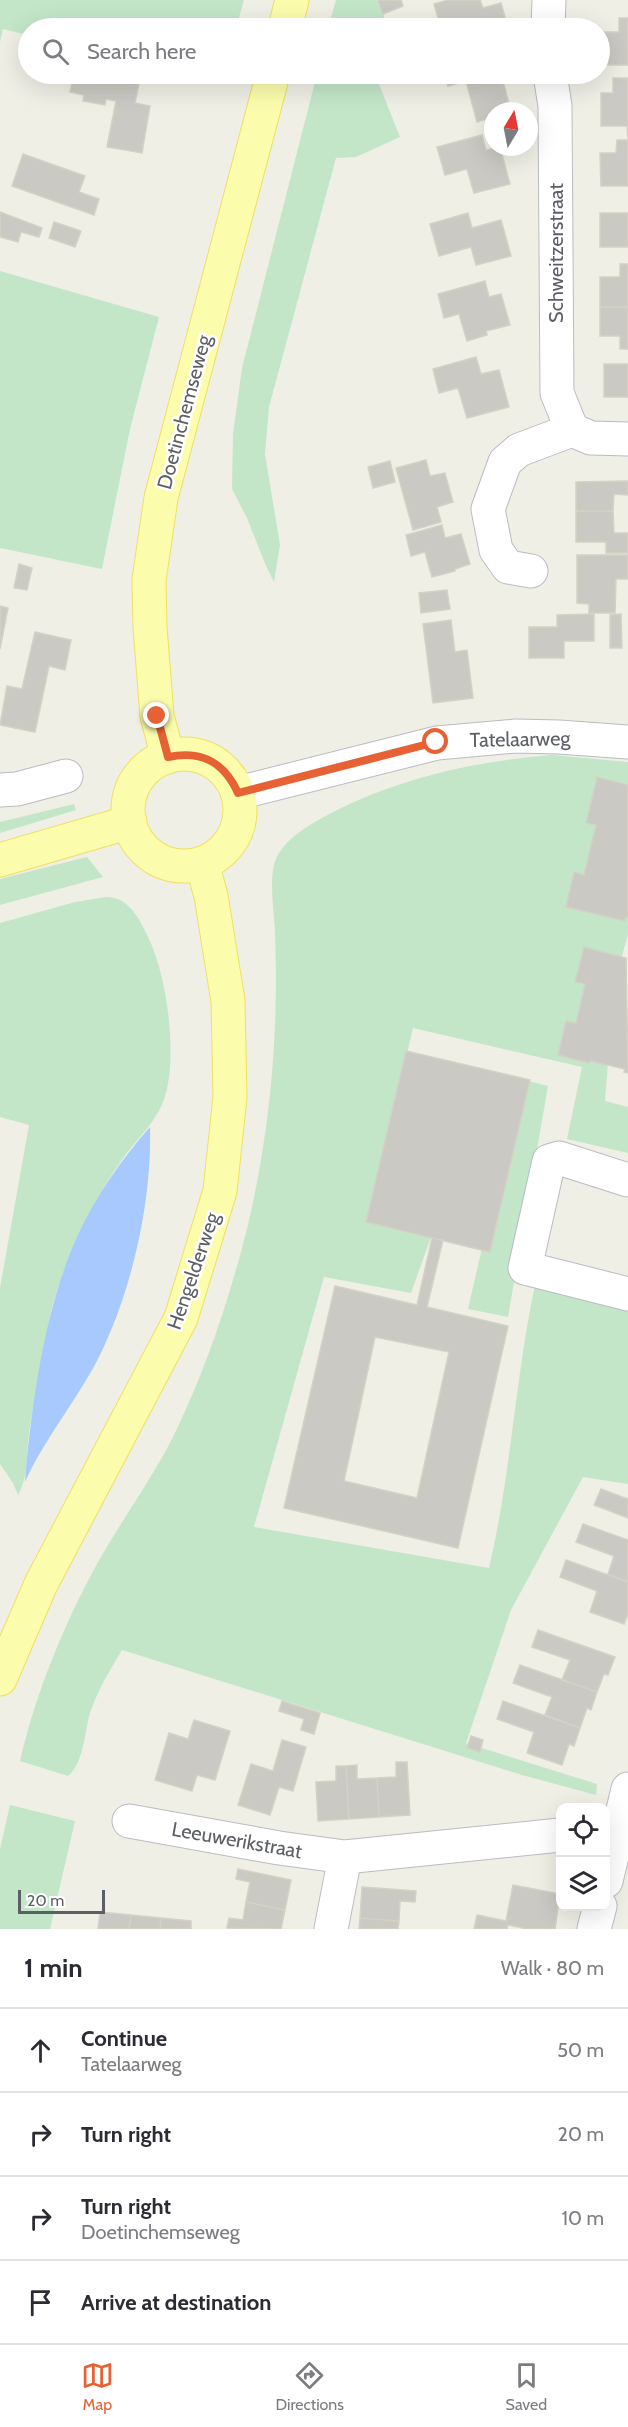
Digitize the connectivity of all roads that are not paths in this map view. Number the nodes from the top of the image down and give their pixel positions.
1 (292, 0) edge
2 (549, 0) edge
3 (288, 18) edge
4 (548, 18) edge
5 (270, 84) edge
6 (552, 84) edge
7 (572, 430) junction
8 (628, 439) edge
9 (531, 571) dead end
10 (628, 742) edge
11 (168, 757) junction
12 (66, 776) dead end
13 (0, 790) edge
14 (238, 793) junction
15 (130, 822) junction
16 (0, 860) edge
17 (202, 863) junction
18 (628, 1180) edge
19 (628, 1294) edge
20 (0, 1679) edge
21 (628, 1789) edge
22 (129, 1821) dead end
23 (612, 1830) edge
24 (556, 1836) edge
25 (345, 1857) junction
26 (609, 1857) edge
27 (599, 1911) edge
28 (331, 1929) edge
29 (594, 1929) edge

1 - 3 main road
2 - 4 street
5 - 11 main road, Doetinchemseweg
6 - 7 street, Schweitzerstraat
7 - 8 street
7 - 9 street
10 - 14 street, Tatelaarweg
11 - 14 main road
11 - 15 main road
12 - 13 street
14 - 17 main road
15 - 16 main road
15 - 17 main road
17 - 20 main road, Hengelderweg
18 - 19 street
21 - 23 street
22 - 25 street, Leeuwerikstraat
23 - 26 street
24 - 25 street, Leeuwerikstraat
25 - 28 street
27 - 29 street

